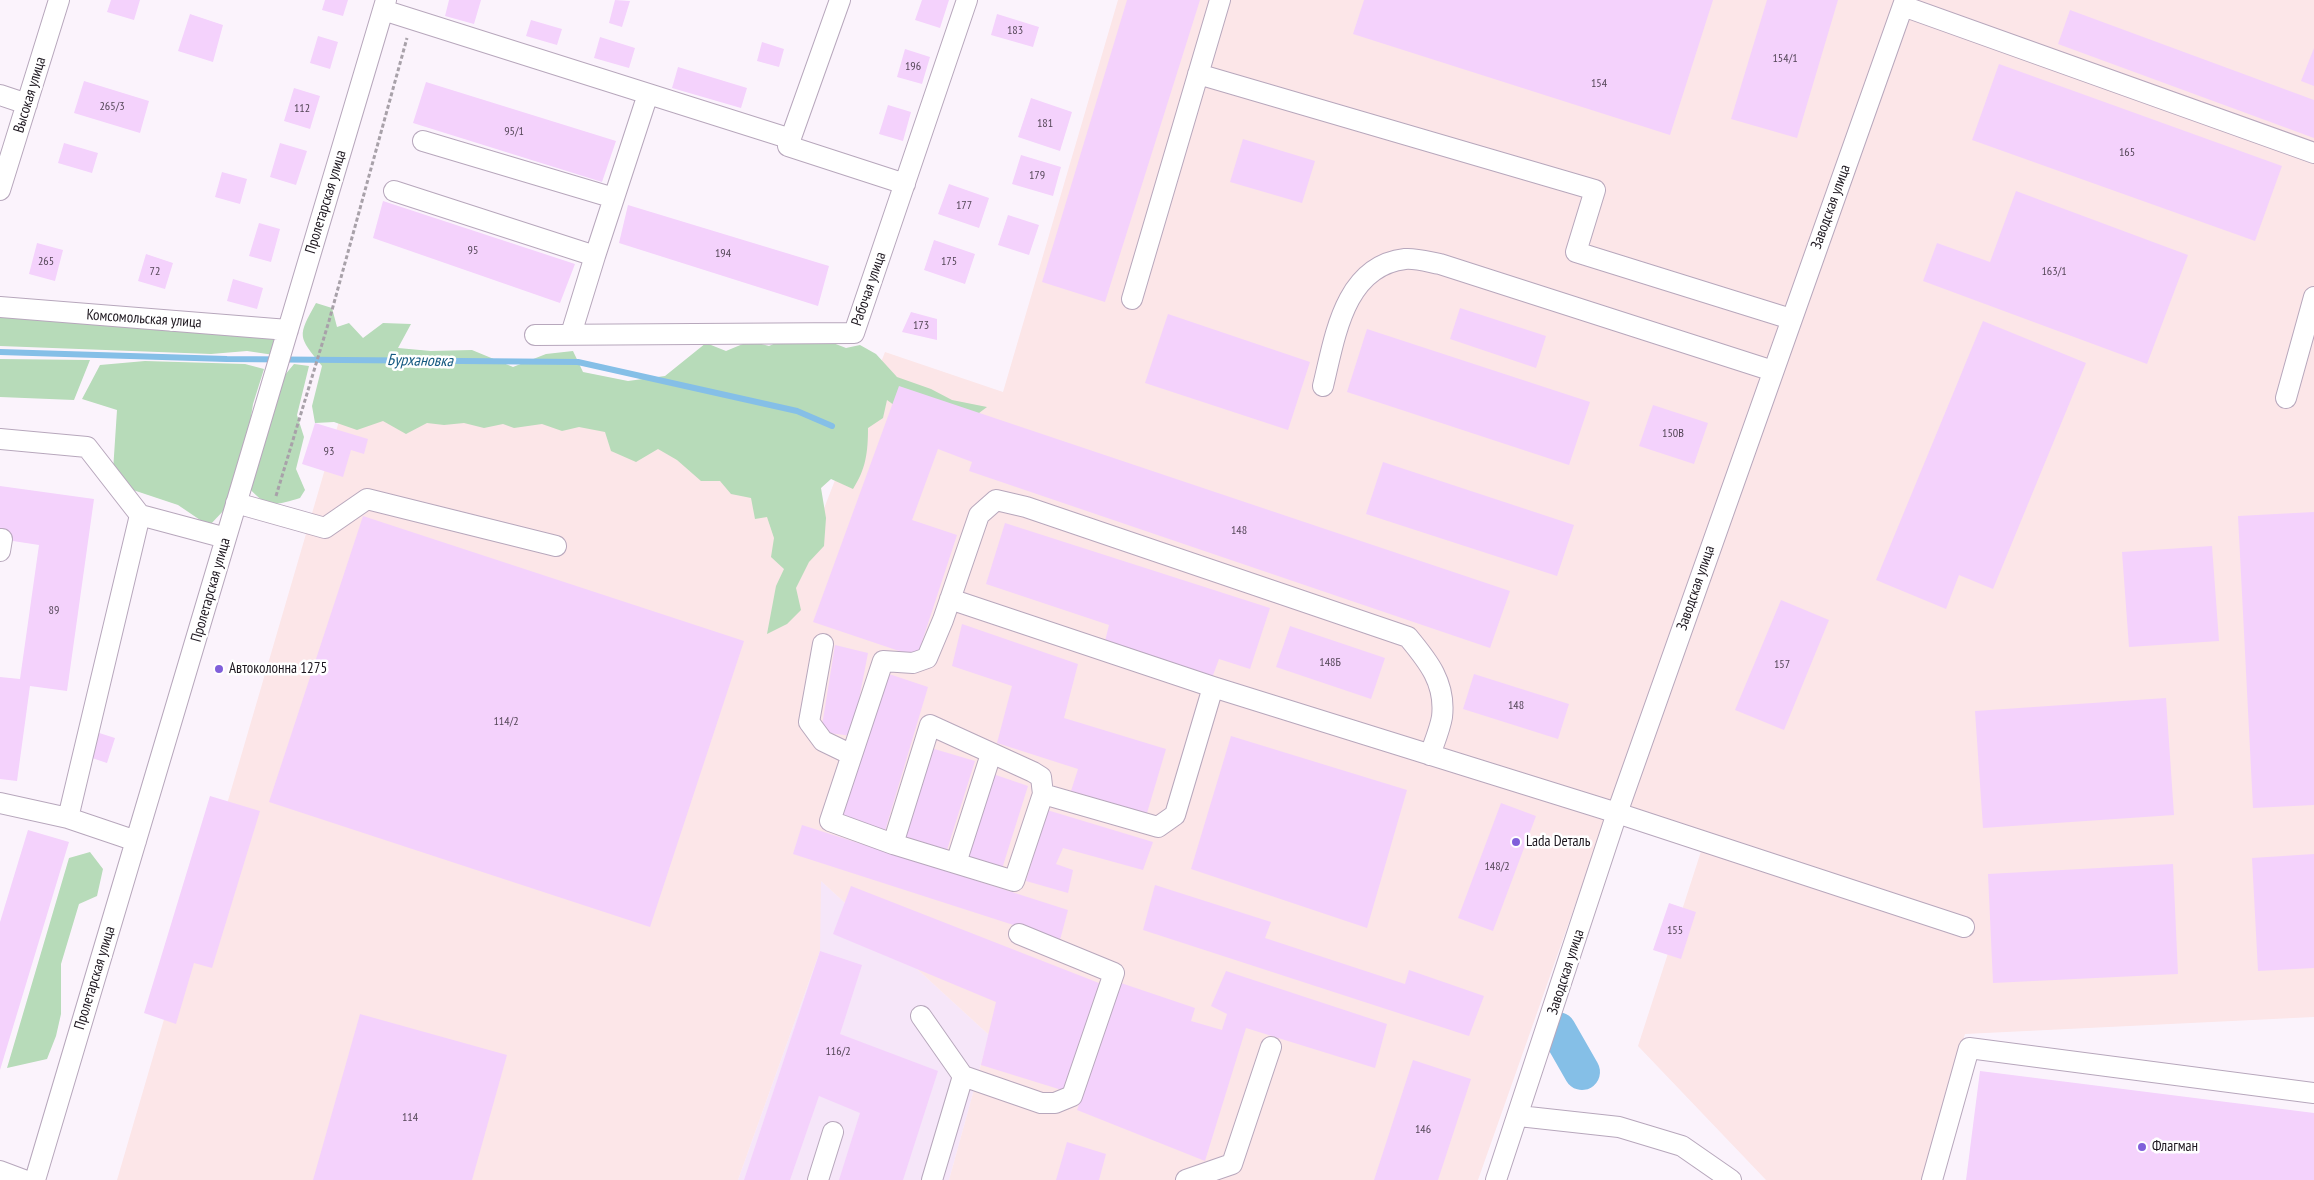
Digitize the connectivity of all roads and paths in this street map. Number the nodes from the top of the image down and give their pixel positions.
1 (59, 0) edge
2 (840, 0) edge
3 (967, 0) edge
4 (1220, 0) edge
5 (1904, 3) edge
6 (384, 5) edge
7 (412, 20) junction
8 (1198, 74) junction
9 (648, 94) junction
10 (0, 95) edge
11 (27, 104) junction
12 (791, 139) junction
13 (423, 141) dead end
14 (2314, 153) edge
15 (905, 184) junction
16 (0, 190) edge
17 (394, 191) dead end
18 (614, 198) junction
19 (595, 256) junction
20 (2314, 297) edge
21 (1132, 299) dead end
22 (0, 307) edge
23 (1791, 319) junction
24 (288, 330) junction
25 (571, 334) junction
26 (535, 335) dead end
27 (1773, 371) junction
28 (1323, 386) dead end
29 (2286, 398) dead end
30 (0, 439) edge
31 (236, 503) junction
32 (270, 513) junction
33 (140, 515) junction
34 (226, 538) junction
35 (0, 539) edge
36 (556, 546) dead end
37 (0, 551) edge
38 (950, 600) junction
39 (823, 644) dead end
40 (1213, 687) junction
41 (991, 754) junction
42 (1430, 754) junction
43 (852, 756) junction
44 (1043, 794) junction
45 (0, 803) edge
46 (1617, 813) junction
47 (68, 818) junction
48 (136, 841) junction
49 (893, 844) junction
50 (956, 863) junction
51 (1964, 928) dead end
52 (1019, 934) dead end
53 (921, 1016) dead end
54 (1271, 1047) dead end
55 (963, 1076) junction
56 (2314, 1093) edge
57 (1519, 1116) junction
58 (833, 1132) dead end
59 (0, 1171) edge
60 (24, 1180) edge
61 (36, 1180) edge
62 (818, 1180) edge
63 (932, 1180) edge
64 (1186, 1180) edge
65 (1496, 1180) edge
66 (1731, 1180) edge
67 (1932, 1180) edge

1 - 11 street, Высокая улица
2 - 12 street
3 - 15 street, Рабочая улица
4 - 8 street
5 - 14 street
5 - 23 street, Заводская улица
6 - 7 street
6 - 24 street, Пролетарская улица
7 - 9 street
7 - 32 path
8 - 21 street
8 - 23 street
9 - 12 street
9 - 18 street
10 - 11 street
11 - 16 street, Высокая улица
12 - 15 street
13 - 18 street
15 - 25 street, Рабочая улица
17 - 19 street
18 - 19 street
19 - 25 street
20 - 29 street
22 - 24 street, Комсомольская улица
23 - 27 street, Заводская улица
24 - 31 street, Пролетарская улица
25 - 26 street, Рабочая улица
27 - 28 street
27 - 46 street, Заводская улица
30 - 33 street
31 - 32 street
31 - 34 street, Пролетарская улица
32 - 36 street
33 - 34 street
33 - 47 street
34 - 48 street, Пролетарская улица
35 - 37 street
38 - 40 street
38 - 42 street
38 - 43 street
39 - 43 street
40 - 42 street
40 - 44 street
41 - 44 street
41 - 49 street
41 - 50 street
42 - 46 street
43 - 49 street
44 - 50 street
45 - 47 street
46 - 51 street
46 - 57 street, Заводская улица
47 - 48 street
48 - 61 street, Пролетарская улица
49 - 50 street
52 - 55 street
53 - 55 street
54 - 64 street
55 - 63 street
56 - 67 street
57 - 65 street, Заводская улица
57 - 66 street
58 - 62 street
59 - 60 street

